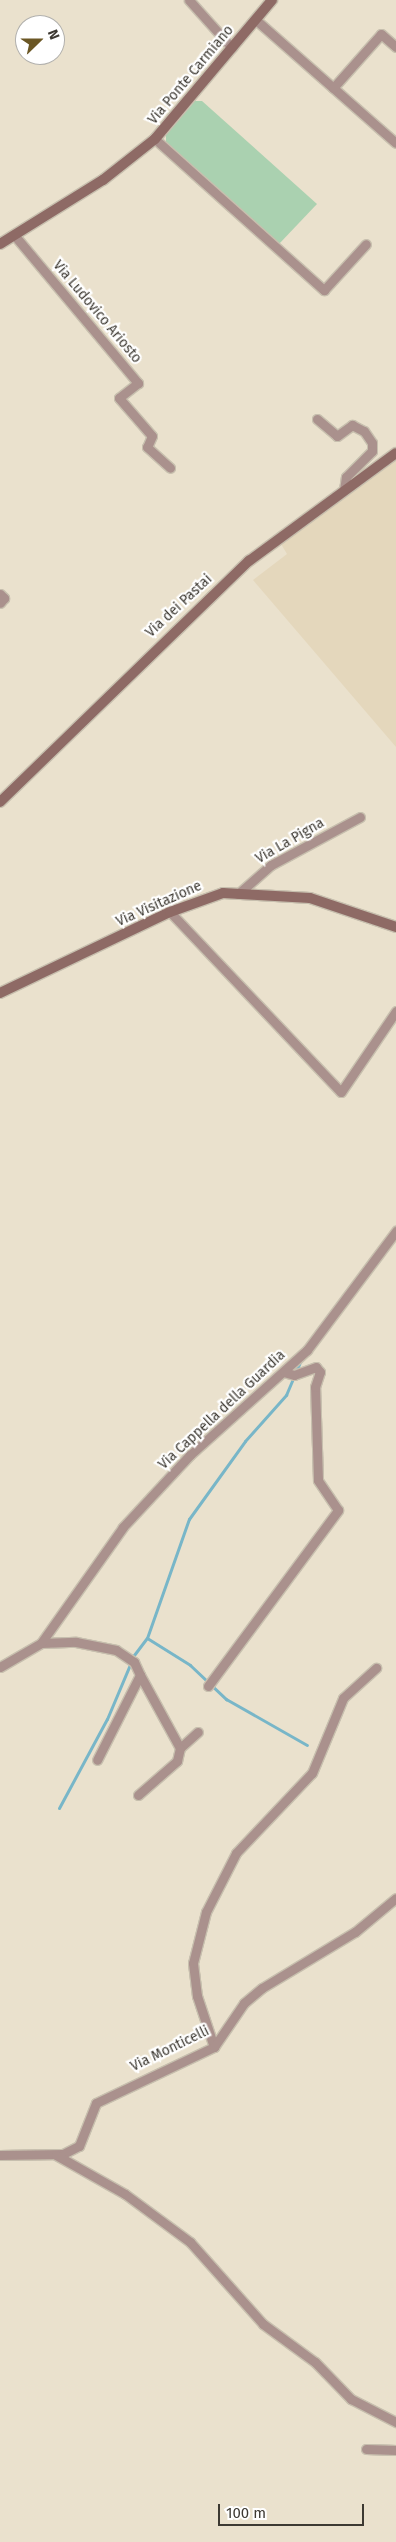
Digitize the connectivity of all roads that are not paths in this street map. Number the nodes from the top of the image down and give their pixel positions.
1 (190, 0) edge
2 (272, 0) edge
3 (256, 20) junction
4 (396, 47) edge
5 (232, 48) junction
6 (333, 88) junction
7 (155, 139) junction
8 (396, 143) edge
9 (15, 236) junction
10 (0, 244) edge
11 (366, 244) dead end
12 (317, 419) dead end
13 (396, 453) edge
14 (170, 468) dead end
15 (344, 489) junction
16 (0, 594) edge
17 (0, 603) edge
18 (0, 802) edge
19 (360, 817) dead end
20 (238, 894) junction
21 (170, 912) junction
22 (396, 927) edge
23 (0, 993) edge
24 (396, 1011) edge
25 (396, 1231) edge
26 (284, 1372) junction
27 (42, 1643) junction
28 (0, 1667) edge
29 (376, 1668) dead end
30 (140, 1675) junction
31 (208, 1686) dead end
32 (198, 1732) dead end
33 (180, 1748) junction
34 (97, 1760) dead end
35 (138, 1795) dead end
36 (396, 1898) edge
37 (214, 2046) junction
38 (0, 2155) edge
39 (56, 2155) junction
40 (396, 2422) edge
41 (366, 2449) dead end
42 (396, 2450) edge

1 - 5 street
2 - 3 street, Via Ponte Carmiano
3 - 5 street, Via Ponte Carmiano
3 - 6 street
4 - 6 street
5 - 7 street, Via Ponte Carmiano
6 - 8 street
7 - 9 street, Via Ponte Carmiano
7 - 11 street
9 - 10 street, Via Ponte Carmiano
9 - 14 street, Via Ludovico Ariosto
12 - 15 street
13 - 15 street, Via dei Pastai
15 - 18 street, Via dei Pastai
16 - 17 street
19 - 20 street, Via La Pigna
20 - 21 street, Via Visitazione
20 - 22 street, Via Visitazione
21 - 23 street, Via Visitazione
21 - 24 street
25 - 26 street, Via Cappella della Guardia
26 - 27 street, Via Cappella della Guardia
26 - 31 street
27 - 28 street, Via Cappella della Guardia
27 - 30 street
29 - 37 street
30 - 33 street
30 - 34 street
32 - 33 street
33 - 35 street
36 - 37 street, Via Monticelli
37 - 39 street, Via Monticelli
38 - 39 street, Via Monticelli
39 - 40 street
41 - 42 street

